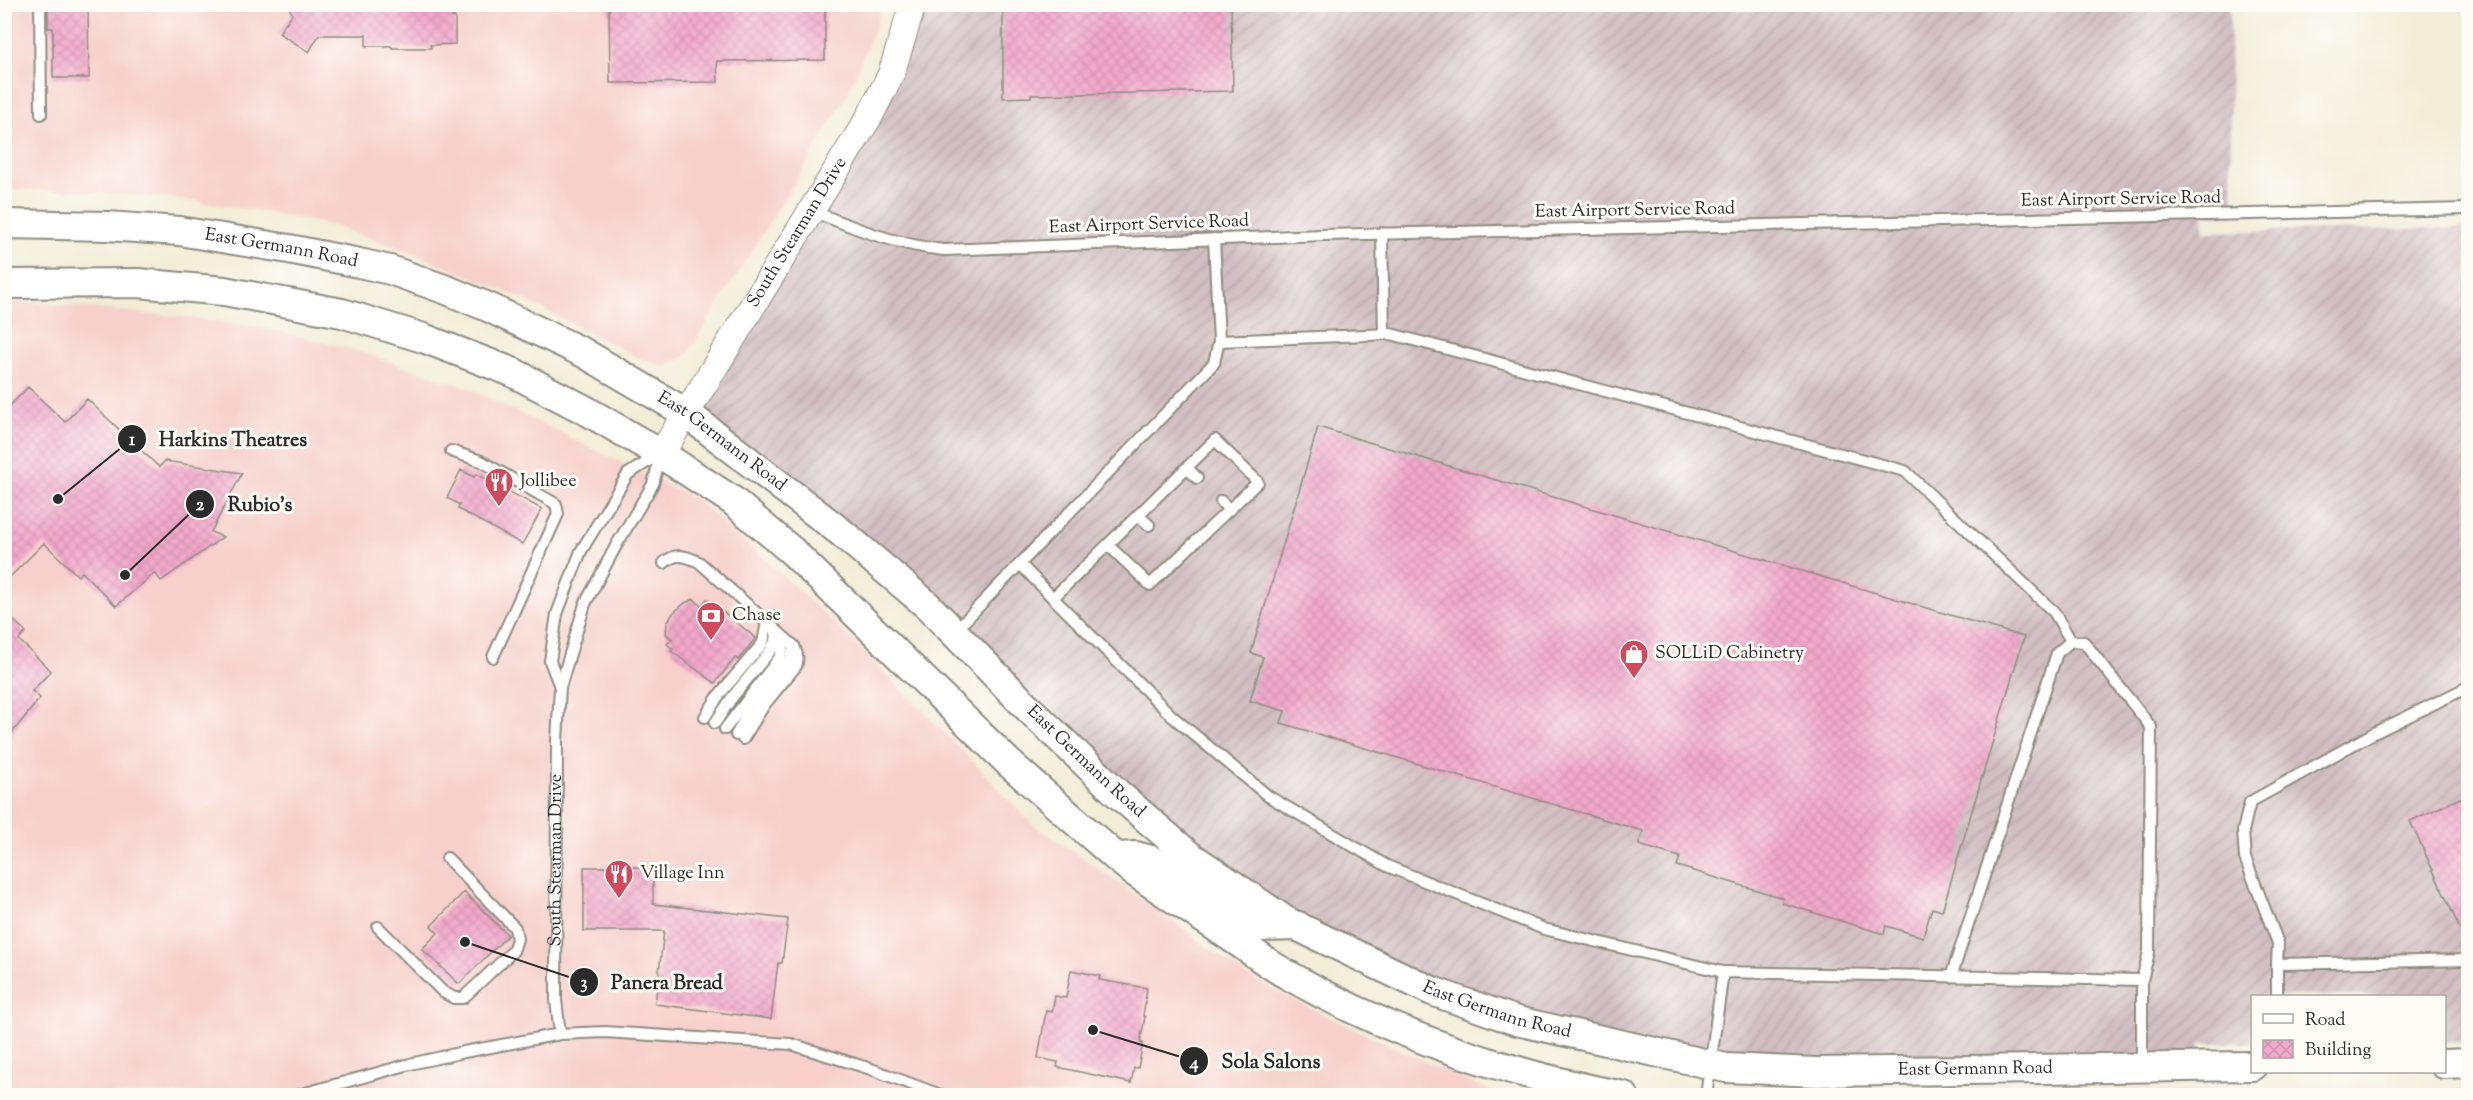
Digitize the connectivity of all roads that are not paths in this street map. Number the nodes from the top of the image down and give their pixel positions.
1 (40, 4) edge
2 (913, 4) edge
3 (41, 114) dead end
4 (2469, 209) edge
5 (810, 210) junction
6 (4, 224) edge
7 (1382, 233) junction
8 (1214, 239) junction
9 (4, 284) edge
10 (1384, 334) junction
11 (1219, 340) junction
12 (686, 413) junction
13 (451, 452) dead end
14 (661, 454) junction
15 (1187, 468) junction
16 (1197, 478) dead end
17 (1164, 490) junction
18 (1174, 500) dead end
19 (1221, 501) dead end
20 (1229, 510) junction
21 (1138, 515) junction
22 (1149, 525) dead end
23 (1108, 546) junction
24 (664, 563) dead end
25 (1020, 564) junction
26 (1053, 598) junction
27 (766, 622) junction
28 (775, 630) junction
29 (954, 632) junction
30 (2071, 641) junction
31 (789, 643) junction
32 (493, 657) dead end
33 (560, 687) junction
34 (2469, 687) edge
35 (725, 729) dead end
36 (739, 737) dead end
37 (1116, 857) junction
38 (447, 858) dead end
39 (1298, 926) junction
40 (378, 927) dead end
41 (2469, 960) edge
42 (2277, 964) junction
43 (1723, 972) junction
44 (1951, 976) junction
45 (2142, 980) junction
46 (2277, 995) edge
47 (560, 1034) junction
48 (2469, 1063) edge
49 (2446, 1064) edge
50 (1710, 1065) junction
51 (2251, 1066) edge
52 (2142, 1068) junction
53 (295, 1095) edge
54 (944, 1095) edge
55 (1624, 1095) edge
56 (1706, 1095) edge

1 - 3 lane
2 - 5 street, South Stearman Drive
4 - 7 lane, East Airport Service Road
5 - 8 lane, East Airport Service Road
5 - 12 street, South Stearman Drive
6 - 12 main road, East Germann Road
7 - 8 lane, East Airport Service Road
7 - 10 lane
8 - 11 lane
9 - 14 main road
10 - 11 lane
10 - 30 lane
11 - 25 lane
12 - 14 street, South Stearman Drive
12 - 29 main road, East Germann Road
13 - 32 lane
14 - 33 lane, South Stearman Drive
14 - 33 lane, South Stearman Drive
14 - 37 main road
15 - 16 lane
15 - 17 lane
15 - 20 lane
17 - 18 lane
17 - 21 lane
19 - 20 lane
20 - 23 lane
21 - 22 lane
21 - 23 lane
23 - 26 lane
24 - 27 lane
25 - 26 lane
25 - 29 lane
26 - 43 lane
27 - 28 lane
27 - 28 lane
28 - 31 lane
29 - 39 main road, East Germann Road
30 - 44 lane
30 - 45 lane
31 - 35 lane
31 - 36 lane
33 - 47 lane, South Stearman Drive
34 - 42 lane
37 - 39 main road
37 - 55 main road
38 - 40 lane
39 - 50 main road, East Germann Road
41 - 42 lane
42 - 46 lane
43 - 44 lane
43 - 50 lane
44 - 45 lane
45 - 52 lane
47 - 53 lane
47 - 54 lane
48 - 49 main road
50 - 52 main road, East Germann Road
50 - 56 lane
51 - 52 main road, East Germann Road

